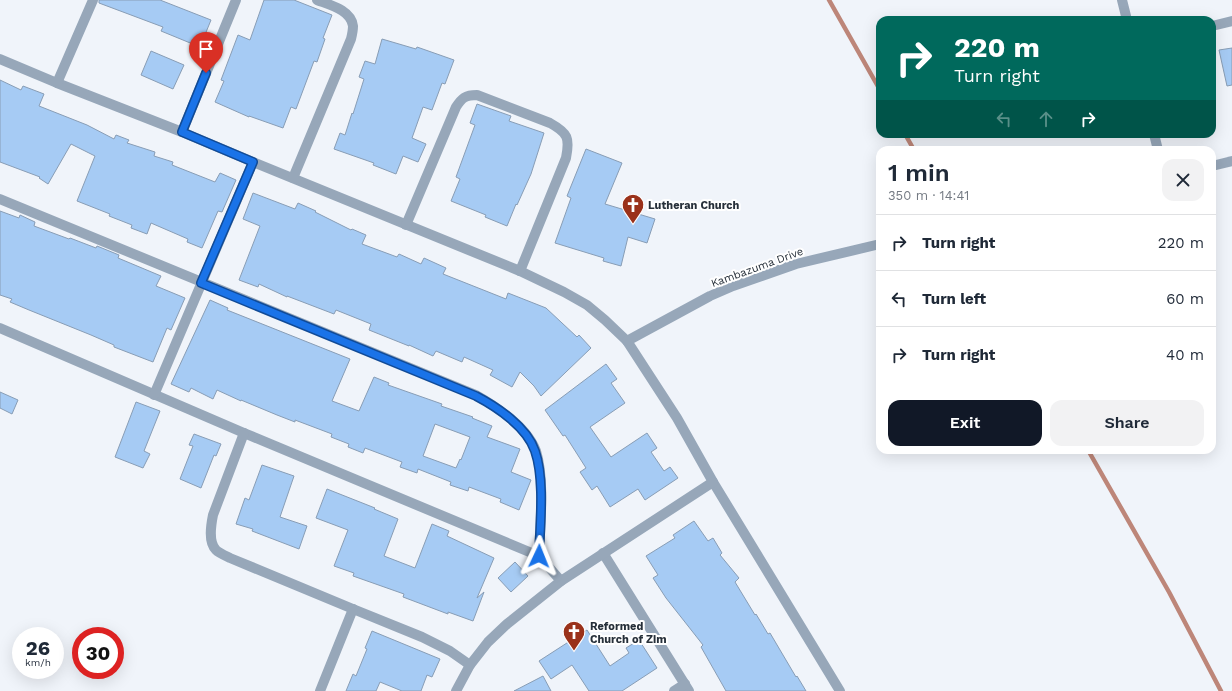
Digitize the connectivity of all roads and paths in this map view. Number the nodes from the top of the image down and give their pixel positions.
1 (93, 0) edge
2 (236, 0) edge
3 (317, 0) edge
4 (1122, 0) edge
5 (1126, 16) edge
6 (1232, 21) edge
7 (1216, 25) edge
8 (0, 59) edge
9 (57, 83) junction
10 (182, 132) junction
11 (1232, 161) edge
12 (253, 162) junction
13 (1216, 165) edge
14 (293, 178) junction
15 (0, 199) edge
16 (406, 225) junction
17 (876, 245) edge
18 (520, 271) junction
19 (201, 283) junction
20 (0, 328) edge
21 (627, 341) junction
22 (154, 394) junction
23 (244, 433) junction
24 (713, 482) junction
25 (602, 553) junction
26 (539, 556) junction
27 (561, 581) junction
28 (353, 610) junction
29 (470, 665) junction
30 (687, 688) edge
31 (320, 691) edge
32 (456, 691) edge
33 (674, 691) edge
34 (840, 691) edge

1 - 9 street
2 - 10 street
3 - 14 street
4 - 5 street
6 - 7 street
8 - 9 street
9 - 10 street
10 - 12 street
11 - 13 street
12 - 14 street
12 - 19 street
14 - 16 street
15 - 19 street
16 - 18 street
16 - 18 street
17 - 21 street, Kambazuma Drive
18 - 21 street
19 - 22 street
19 - 26 street
20 - 22 street
21 - 24 street
22 - 23 street
23 - 26 street
23 - 28 street
24 - 25 street
24 - 34 street
25 - 27 street
25 - 30 street
26 - 27 street
27 - 29 street
28 - 29 street
28 - 31 street
29 - 32 street
30 - 33 street

